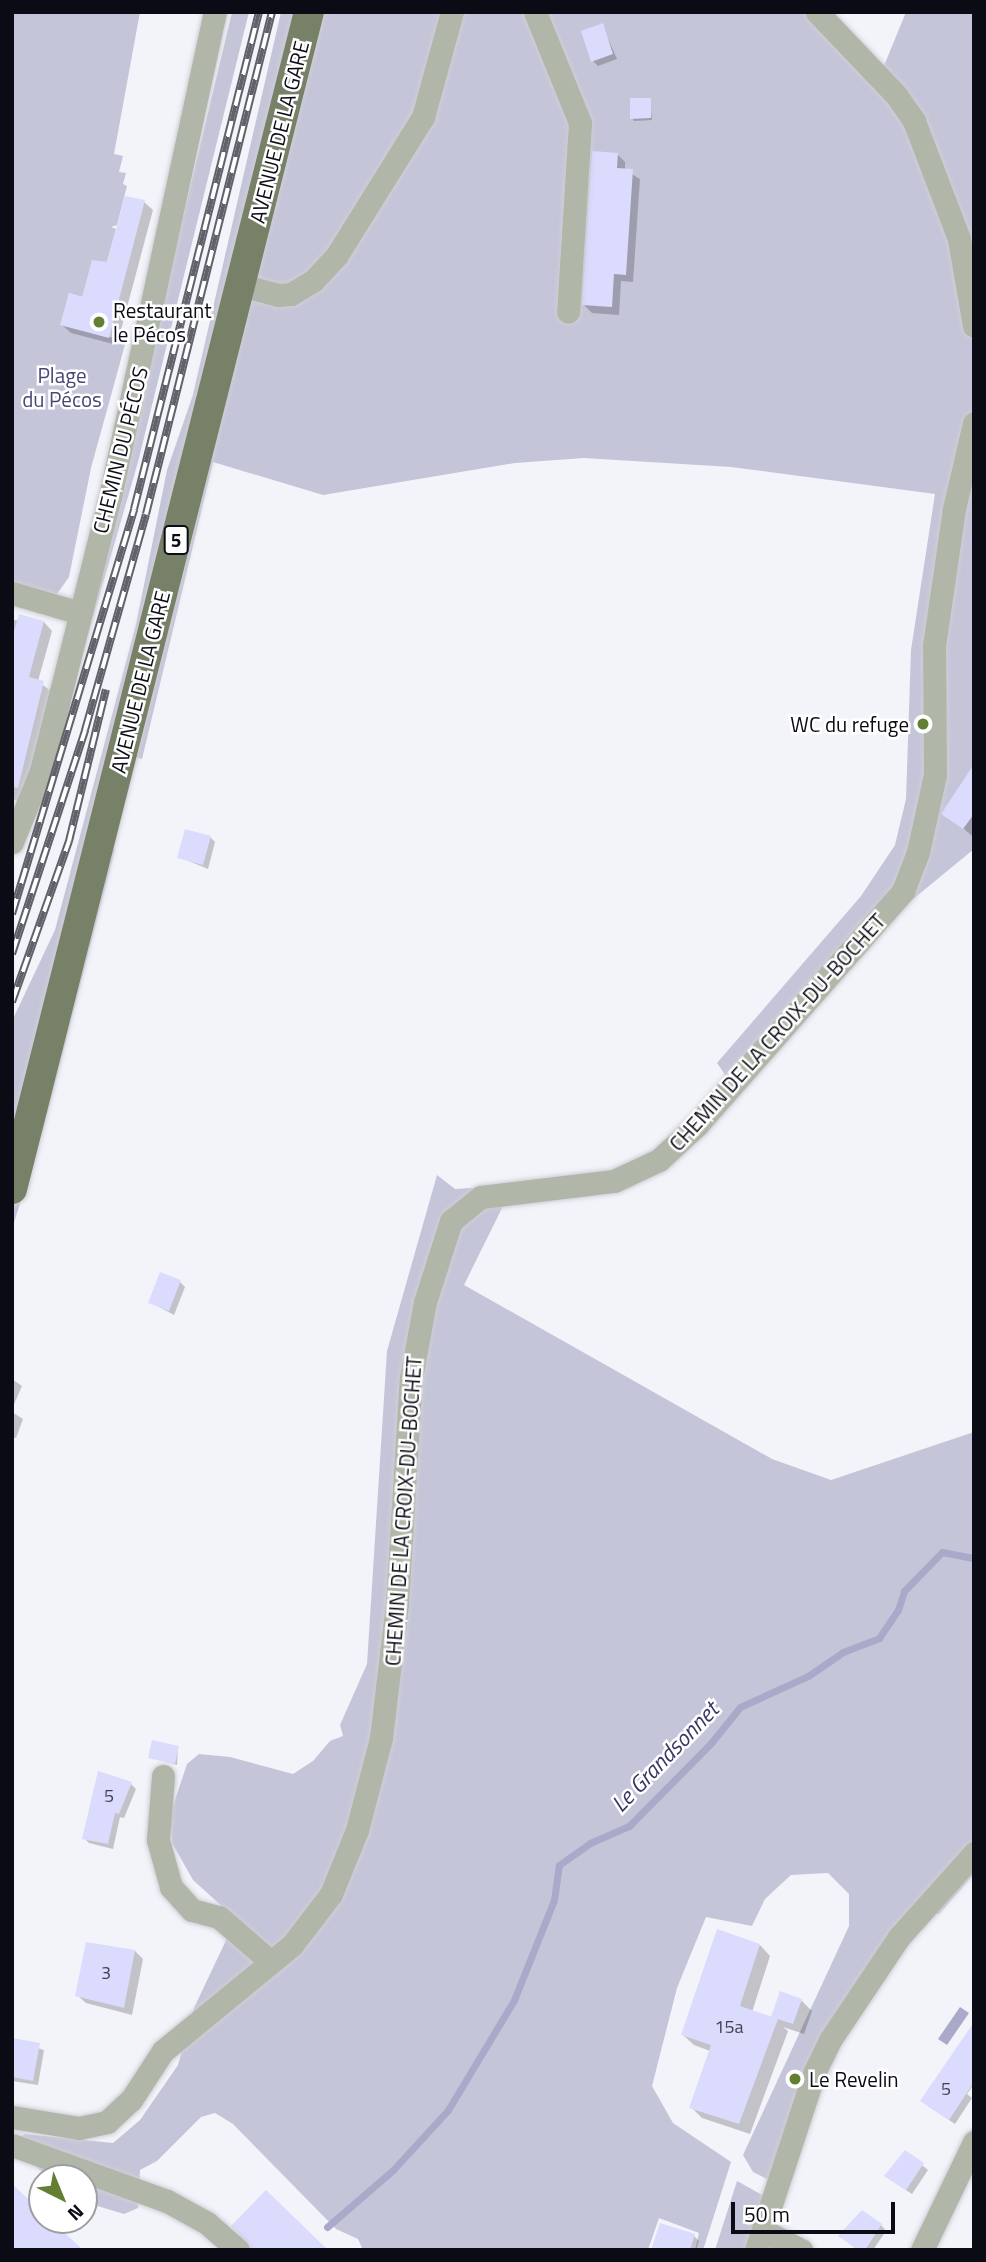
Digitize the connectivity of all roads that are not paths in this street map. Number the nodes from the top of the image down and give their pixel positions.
1 (215, 12) edge
2 (309, 12) edge
3 (453, 12) edge
4 (535, 12) edge
5 (817, 12) edge
6 (241, 285) junction
7 (568, 312) dead end
8 (974, 326) edge
9 (974, 423) edge
10 (12, 593) edge
11 (80, 613) junction
12 (12, 842) edge
13 (43, 1067) junction
14 (12, 1113) edge
15 (13, 1182) edge
16 (163, 1776) dead end
17 (974, 1853) edge
18 (271, 1962) junction
19 (12, 2117) edge
20 (974, 2142) edge
21 (12, 2145) edge
22 (760, 2241) edge
23 (239, 2250) edge
24 (801, 2250) edge
25 (922, 2250) edge

1 - 11 street, CHEMIN DU PÉCOS
2 - 6 main road, AVENUE DE LA GARE / 5
3 - 6 street
4 - 7 street
5 - 8 street
6 - 13 main road, AVENUE DE LA GARE / 5
9 - 18 street, CHEMIN DE LA CROIX-DU-BOCHET
10 - 11 street
11 - 12 street, CHEMIN DU PÉCOS
13 - 14 main road, AVENUE DE LA GARE / 5
13 - 15 main road, AVENUE DE LA GARE / 5
16 - 18 street
17 - 22 street
18 - 19 street, CHEMIN DE LA CROIX-DU-BOCHET
20 - 25 street
21 - 23 street
22 - 24 street

